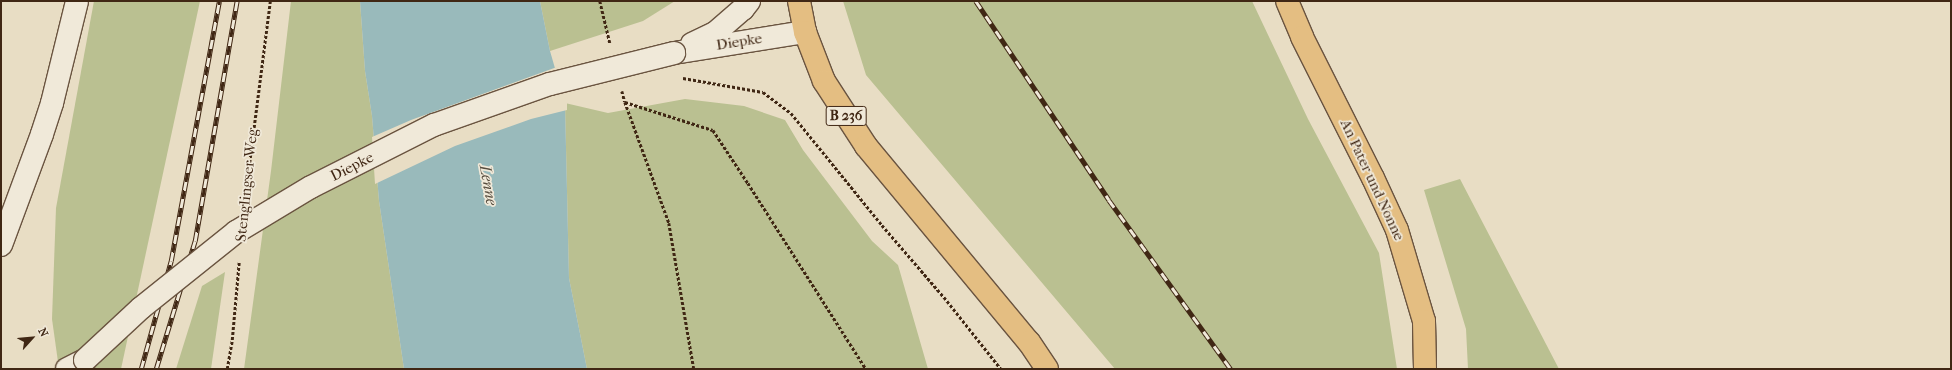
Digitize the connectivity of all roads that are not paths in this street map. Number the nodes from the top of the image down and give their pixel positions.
1 (77, 1) edge
2 (750, 1) edge
3 (800, 1) edge
4 (1287, 1) edge
5 (805, 32) junction
6 (674, 53) junction
7 (1, 245) edge
8 (77, 366) edge
9 (1048, 369) edge
10 (1425, 369) edge

1 - 7 street
2 - 6 street, Diepke
3 - 5 main road, B 236
4 - 10 main road, An Pater und Nonne
5 - 6 street, Diepke
5 - 9 main road, B 236
6 - 8 street, Diepke, bridge

